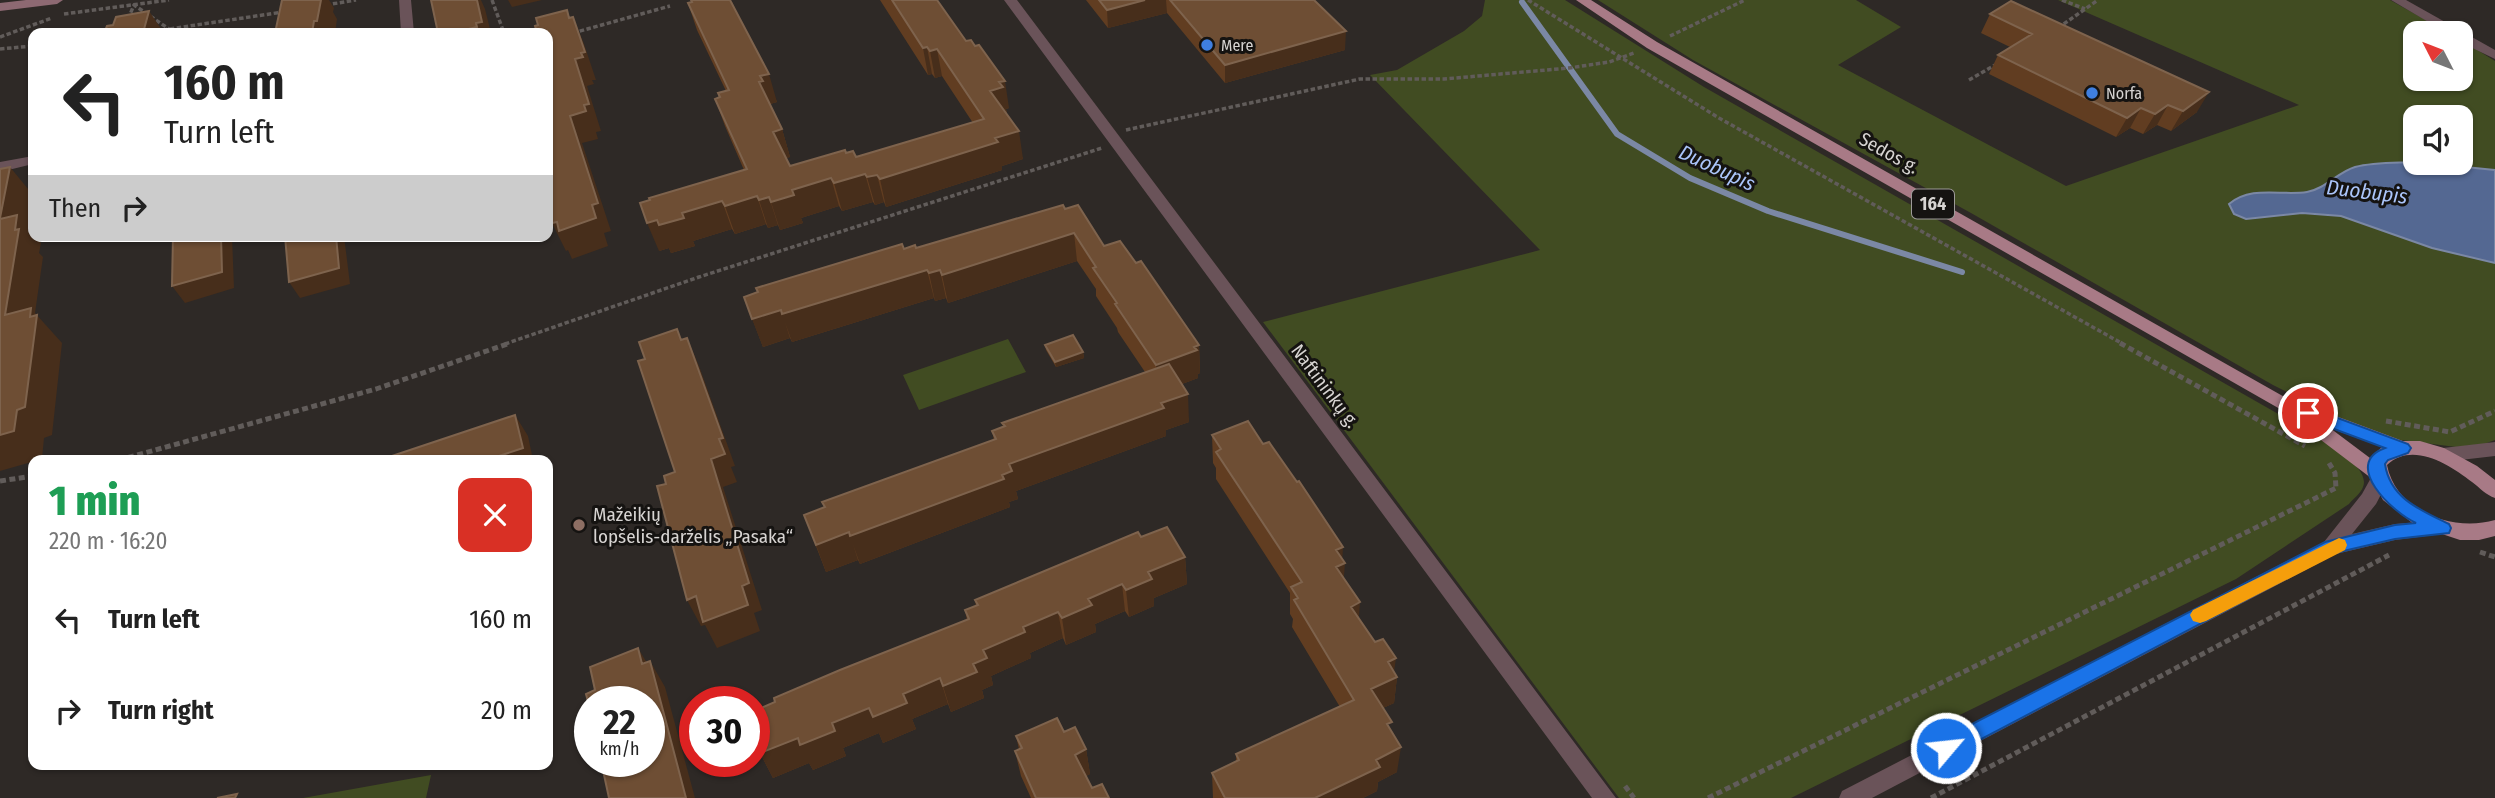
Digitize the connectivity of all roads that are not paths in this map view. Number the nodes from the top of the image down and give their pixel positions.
1 (57, 0) edge
2 (405, 0) edge
3 (1010, 0) edge
4 (1582, 0) edge
5 (2397, 0) edge
6 (0, 7) edge
7 (2435, 21) edge
8 (408, 28) edge
9 (2473, 43) edge
10 (2495, 55) edge
11 (28, 161) edge
12 (0, 167) edge
13 (2286, 404) junction
14 (2403, 448) junction
15 (2495, 449) edge
16 (2443, 455) junction
17 (2378, 477) junction
18 (2495, 490) edge
19 (2443, 528) junction
20 (2495, 528) edge
21 (2472, 534) junction
22 (2495, 541) edge
23 (2331, 547) junction
24 (1605, 798) edge
25 (1850, 798) edge

1 - 6 main road
2 - 8 street
3 - 24 street, Naftininkų g.
4 - 13 main road, Sedos g. / 164
5 - 7 street
9 - 10 street
11 - 12 street
13 - 14 main road, Sedos g. / 164
13 - 17 main road, Sedos g. / 164
14 - 16 main road, 164
14 - 17 main road
15 - 16 street
16 - 18 main road, 164
17 - 19 main road, 164
17 - 23 street
19 - 21 main road, 164
19 - 23 street
20 - 21 main road, 164
21 - 22 main road, 164
23 - 25 street

